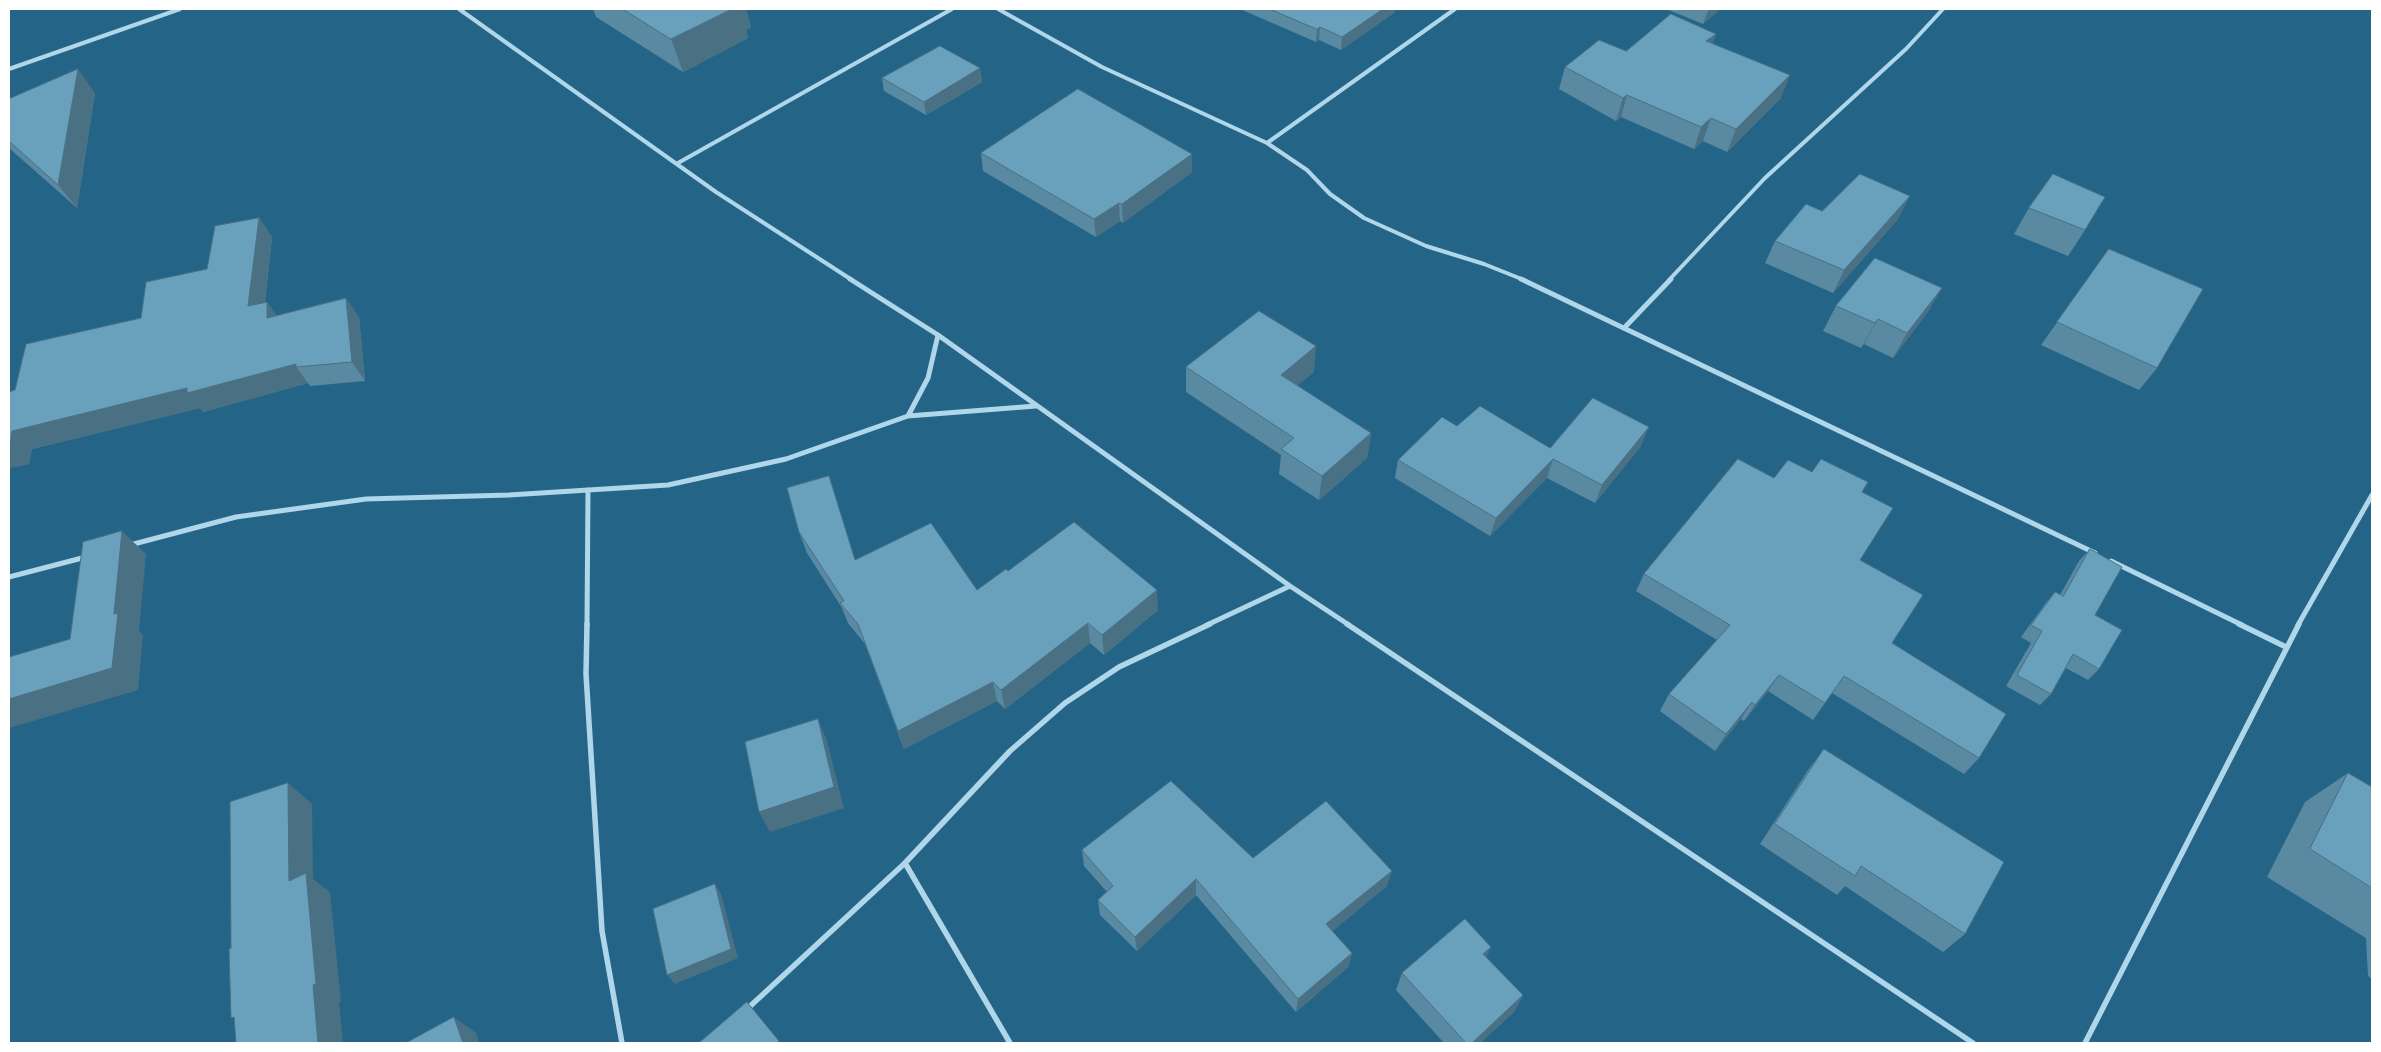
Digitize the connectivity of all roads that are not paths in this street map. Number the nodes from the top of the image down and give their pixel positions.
1 (180, 9) edge
2 (459, 9) edge
3 (952, 9) edge
4 (998, 9) edge
5 (1455, 9) edge
6 (1943, 9) edge
7 (9, 69) edge
8 (1266, 143) junction
9 (678, 163) junction
10 (1626, 326) junction
11 (938, 335) junction
12 (1036, 406) junction
13 (908, 416) junction
14 (588, 490) junction
15 (2372, 494) edge
16 (122, 547) edge
17 (94, 554) edge
18 (2100, 556) edge
19 (2109, 560) edge
20 (9, 577) edge
21 (1290, 586) junction
22 (2286, 647) junction
23 (905, 863) junction
24 (739, 1016) edge
25 (622, 1043) edge
26 (1010, 1043) edge
27 (1973, 1043) edge
28 (2085, 1043) edge

1 - 7 street
2 - 9 street
3 - 9 street
4 - 8 street
5 - 8 street
6 - 10 street
8 - 10 street
9 - 11 street
10 - 18 street
11 - 12 street
11 - 13 street
12 - 13 street
12 - 21 street
13 - 14 street
14 - 16 street
14 - 25 street
15 - 22 street
17 - 20 street
19 - 22 street
21 - 23 street
21 - 27 street
22 - 28 street
23 - 24 street
23 - 26 street

